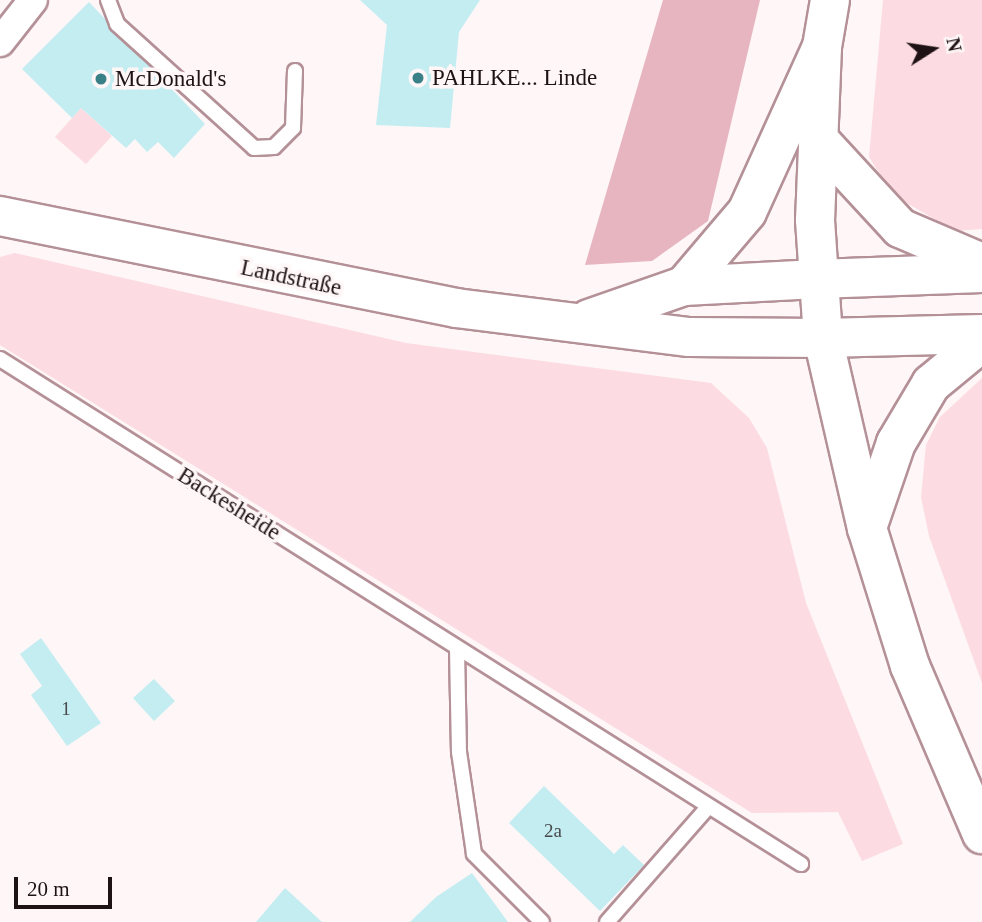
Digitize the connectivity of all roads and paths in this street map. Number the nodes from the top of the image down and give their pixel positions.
1 (33, 0) edge
2 (108, 0) edge
3 (830, 0) edge
4 (0, 42) edge
5 (822, 47) junction
6 (295, 71) dead end
7 (818, 139) junction
8 (0, 216) edge
9 (982, 264) edge
10 (982, 273) edge
11 (817, 279) junction
12 (684, 286) junction
13 (584, 321) junction
14 (982, 334) edge
15 (823, 338) junction
16 (982, 342) edge
17 (0, 359) edge
18 (867, 528) junction
19 (457, 649) junction
20 (709, 807) junction
21 (982, 834) edge
22 (801, 864) dead end
23 (542, 922) edge
24 (607, 922) edge

1 - 4 street
2 - 6 lane
3 - 5 main road
5 - 7 main road
5 - 12 main road
7 - 9 main road
7 - 11 main road
8 - 13 main road, Landstraße
10 - 11 main road, Landstraße
11 - 12 main road, Landstraße
11 - 15 main road
12 - 13 main road, Landstraße
13 - 15 main road, Landstraße
14 - 15 main road, Landstraße
15 - 18 main road
16 - 18 main road
17 - 19 lane, Backesheide
18 - 21 main road
19 - 20 lane, Backesheide
19 - 23 lane
20 - 22 lane, Backesheide
20 - 24 lane

